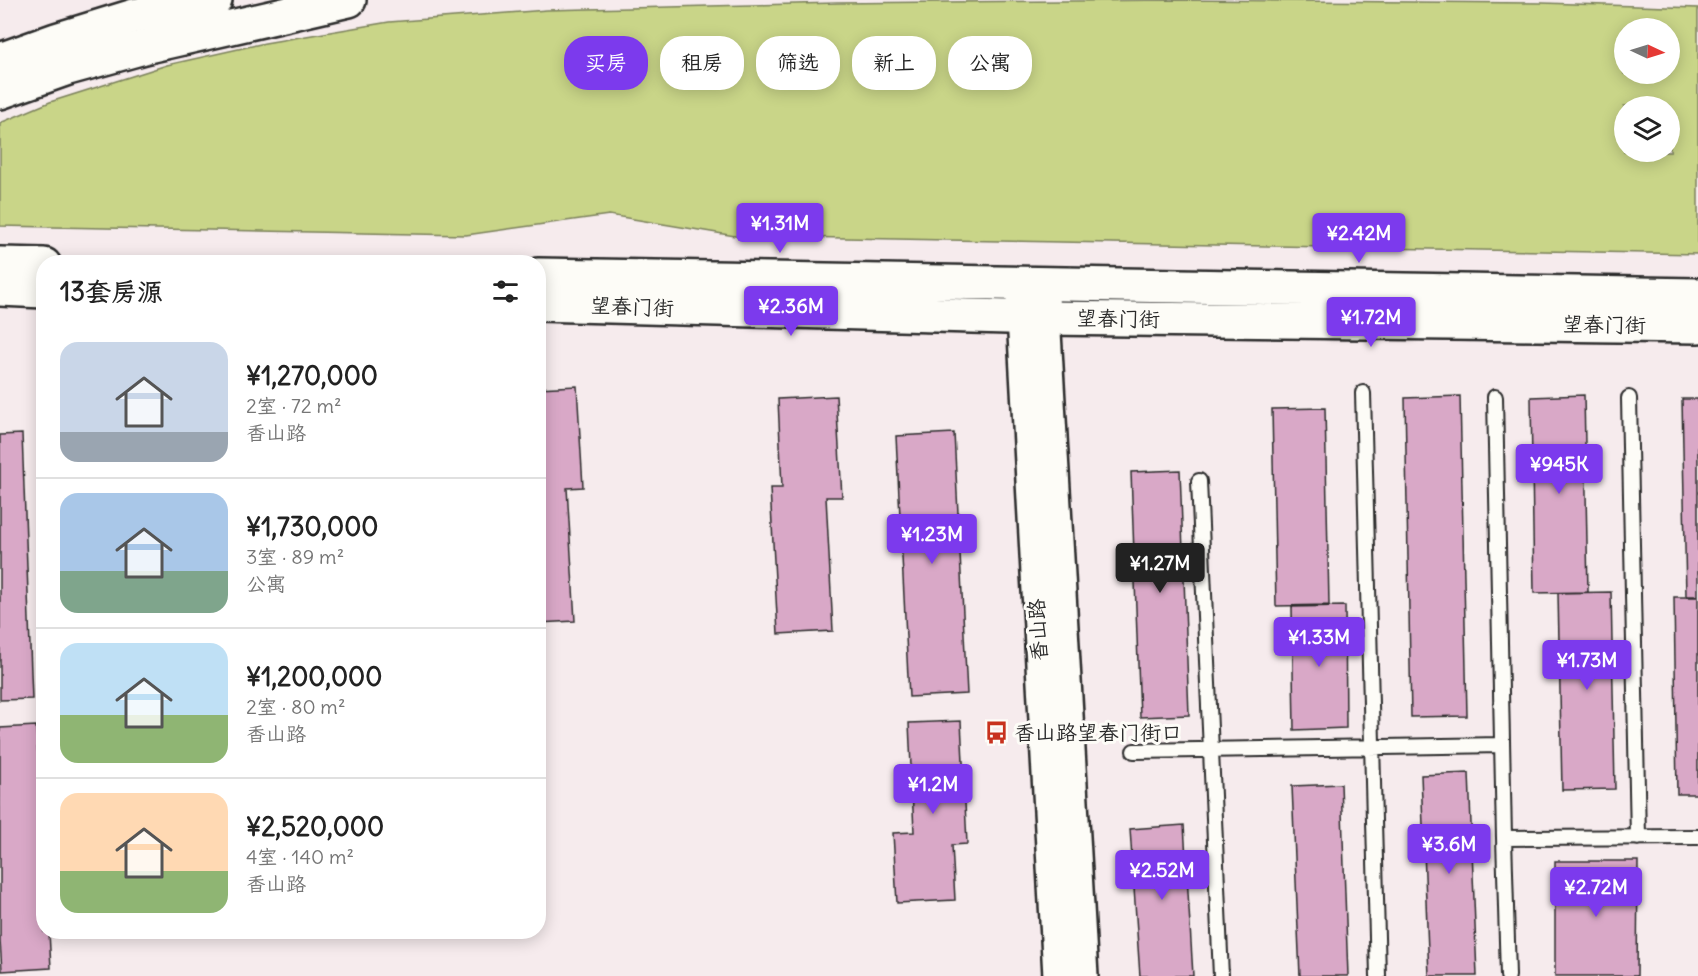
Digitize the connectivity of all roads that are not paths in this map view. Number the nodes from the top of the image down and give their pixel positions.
1 (215, 0) edge
2 (349, 0) edge
3 (0, 60) edge
4 (0, 92) edge
5 (0, 264) edge
6 (36, 265) edge
7 (546, 275) edge
8 (1032, 284) junction
9 (0, 289) edge
10 (36, 291) edge
11 (1698, 295) edge
12 (546, 304) edge
13 (1033, 318) junction
14 (1698, 326) edge
15 (1363, 393) dead end
16 (1495, 397) dead end
17 (1629, 398) dead end
18 (1199, 482) dead end
19 (1502, 745) junction
20 (1371, 747) junction
21 (1211, 750) junction
22 (1134, 751) dead end
23 (1698, 837) edge
24 (1504, 838) junction
25 (1638, 838) junction
26 (1057, 976) edge
27 (1084, 976) edge
28 (1221, 976) edge
29 (1378, 976) edge
30 (1508, 976) edge

1 - 3 street
2 - 4 street
5 - 6 street
7 - 8 street, 望春门街
8 - 11 street, 望春门街
8 - 13 street, 香山路
9 - 10 street
12 - 13 street, 望春门街
13 - 14 street, 望春门街
13 - 26 street, 香山路
13 - 27 street, 香山路
15 - 20 lane
16 - 19 lane
17 - 25 lane
18 - 21 lane
19 - 20 lane
19 - 24 lane
20 - 21 lane
20 - 29 lane
21 - 22 lane
21 - 28 lane
23 - 25 lane
24 - 25 lane
24 - 30 lane

